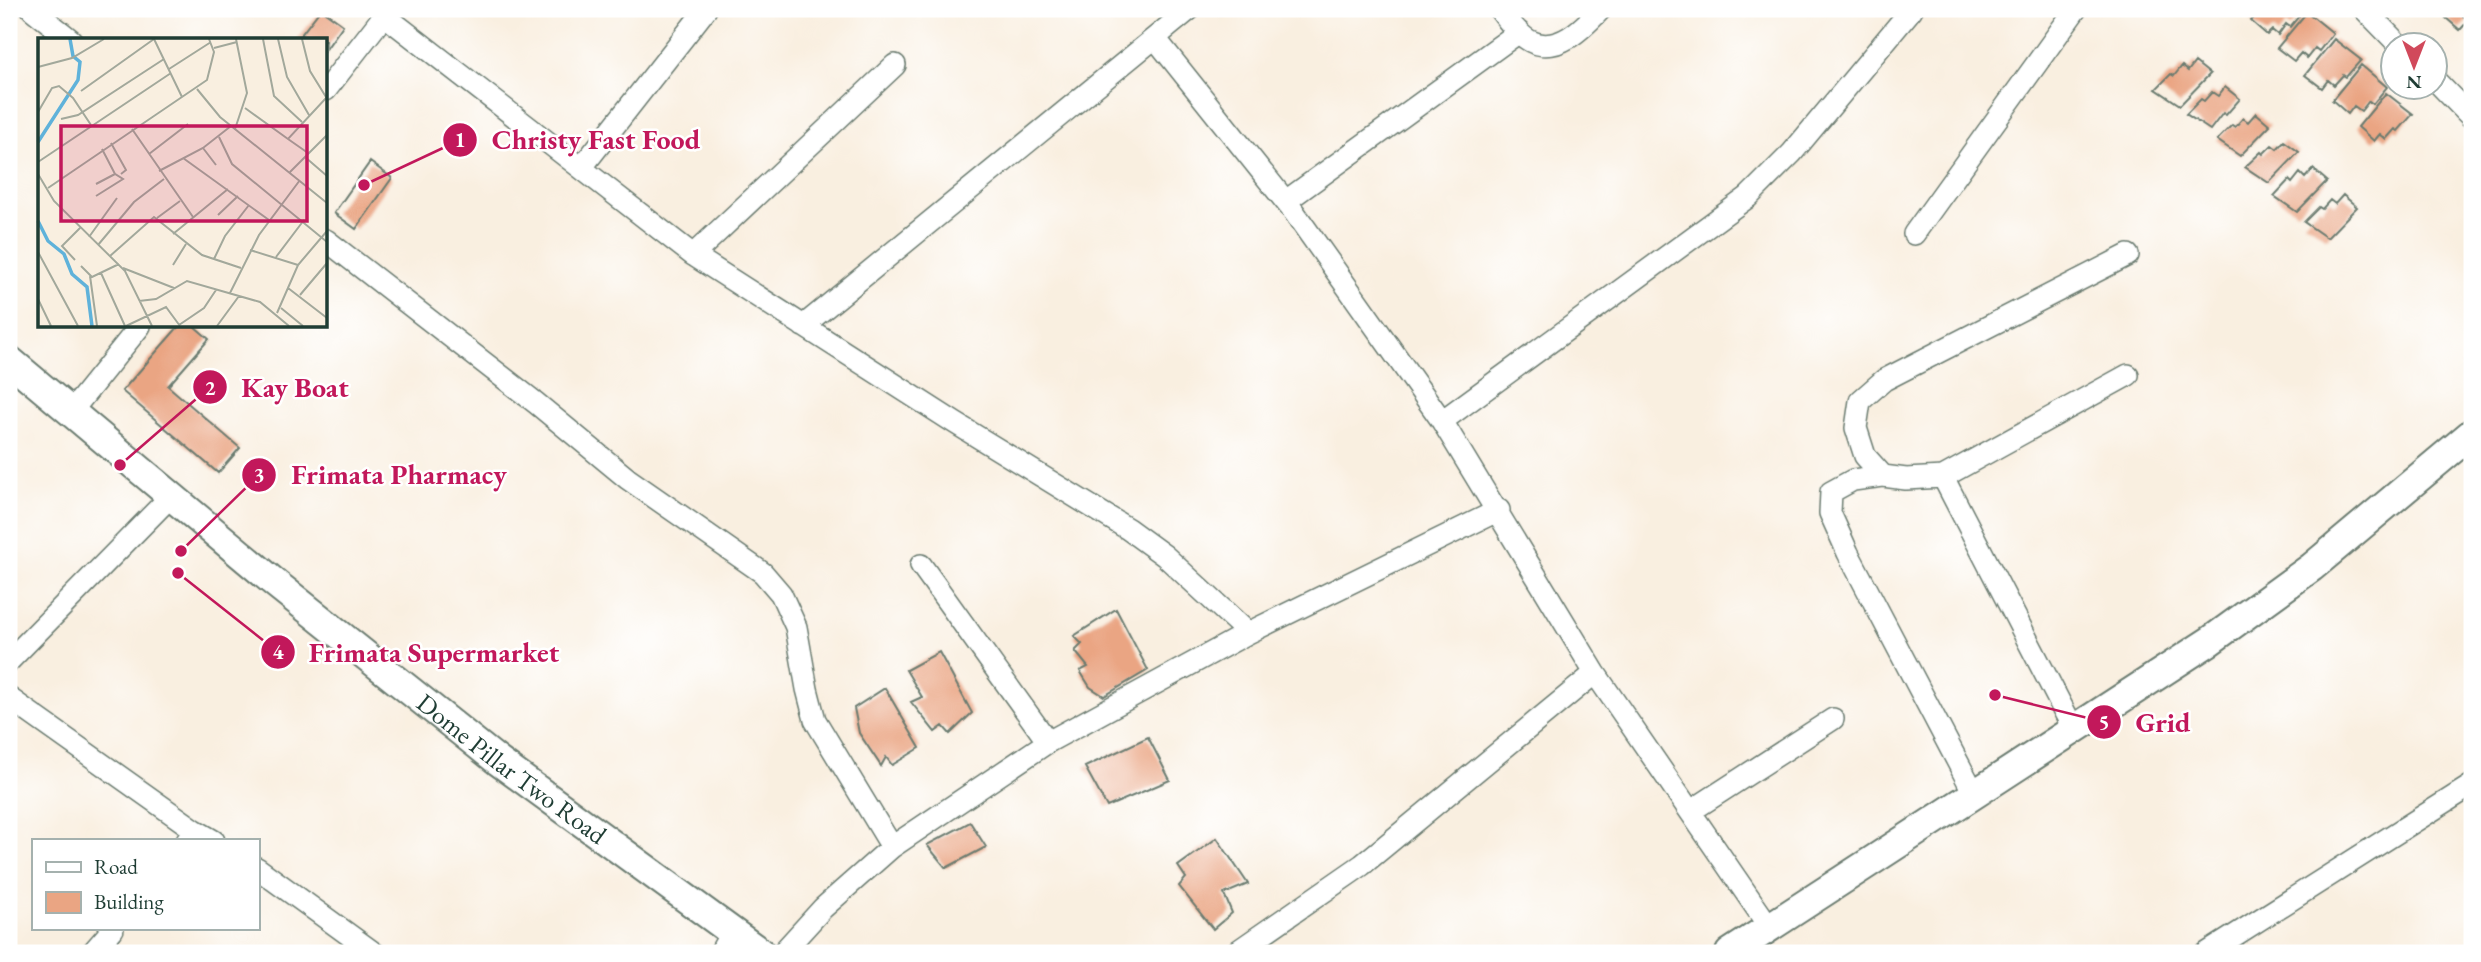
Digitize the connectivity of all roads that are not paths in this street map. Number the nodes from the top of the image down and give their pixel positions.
1 (706, 9) edge
2 (1190, 9) edge
3 (1499, 9) edge
4 (1601, 9) edge
5 (1912, 9) edge
6 (2076, 9) edge
7 (2364, 9) edge
8 (36, 10) edge
9 (387, 12) edge
10 (1519, 32) junction
11 (2386, 32) edge
12 (69, 38) edge
13 (1155, 38) junction
14 (895, 65) dead end
15 (327, 89) edge
16 (2450, 96) edge
17 (2472, 118) edge
18 (582, 167) junction
19 (1286, 201) junction
20 (1914, 234) dead end
21 (327, 241) edge
22 (693, 255) junction
23 (2128, 255) dead end
24 (803, 326) junction
25 (139, 327) edge
26 (9, 360) edge
27 (2128, 375) dead end
28 (71, 413) junction
29 (1442, 421) junction
30 (2472, 433) edge
31 (1883, 476) junction
32 (1943, 477) junction
33 (172, 496) junction
34 (1499, 510) junction
35 (921, 565) dead end
36 (1248, 633) junction
37 (12, 651) edge
38 (1595, 673) junction
39 (9, 698) edge
40 (1833, 719) dead end
41 (2074, 730) junction
42 (1048, 742) junction
43 (2472, 785) edge
44 (1974, 793) junction
45 (1691, 811) junction
46 (198, 837) edge
47 (892, 847) junction
48 (259, 869) edge
49 (1770, 928) junction
50 (112, 930) edge
51 (726, 942) edge
52 (92, 953) edge
53 (374, 953) edge
54 (761, 953) edge
55 (782, 953) edge
56 (1235, 953) edge
57 (1730, 953) edge
58 (2207, 953) edge

1 - 18 street
2 - 13 street
3 - 10 street
4 - 10 street
5 - 29 street
6 - 20 street
7 - 11 street
8 - 12 street
9 - 15 street
9 - 18 street
10 - 19 street
13 - 19 street
13 - 24 street
14 - 22 street
16 - 17 street
18 - 22 street
19 - 29 street
21 - 47 street
22 - 24 street
23 - 31 street
24 - 36 street
25 - 28 street
26 - 28 street, Dome Pillar Two Road
27 - 32 street
28 - 33 street, Dome Pillar Two Road
29 - 34 street
30 - 41 street
31 - 32 street
31 - 44 street
32 - 41 street
33 - 37 street
33 - 51 street, Dome Pillar Two Road
34 - 36 street
34 - 38 street
35 - 42 street
36 - 42 street
38 - 45 street
38 - 56 street
39 - 46 street
40 - 45 street
41 - 44 street
42 - 47 street
43 - 58 street
44 - 49 street
45 - 49 street
47 - 55 street
48 - 53 street
49 - 57 street
50 - 52 street
51 - 54 street, Dome Pillar Two Road

